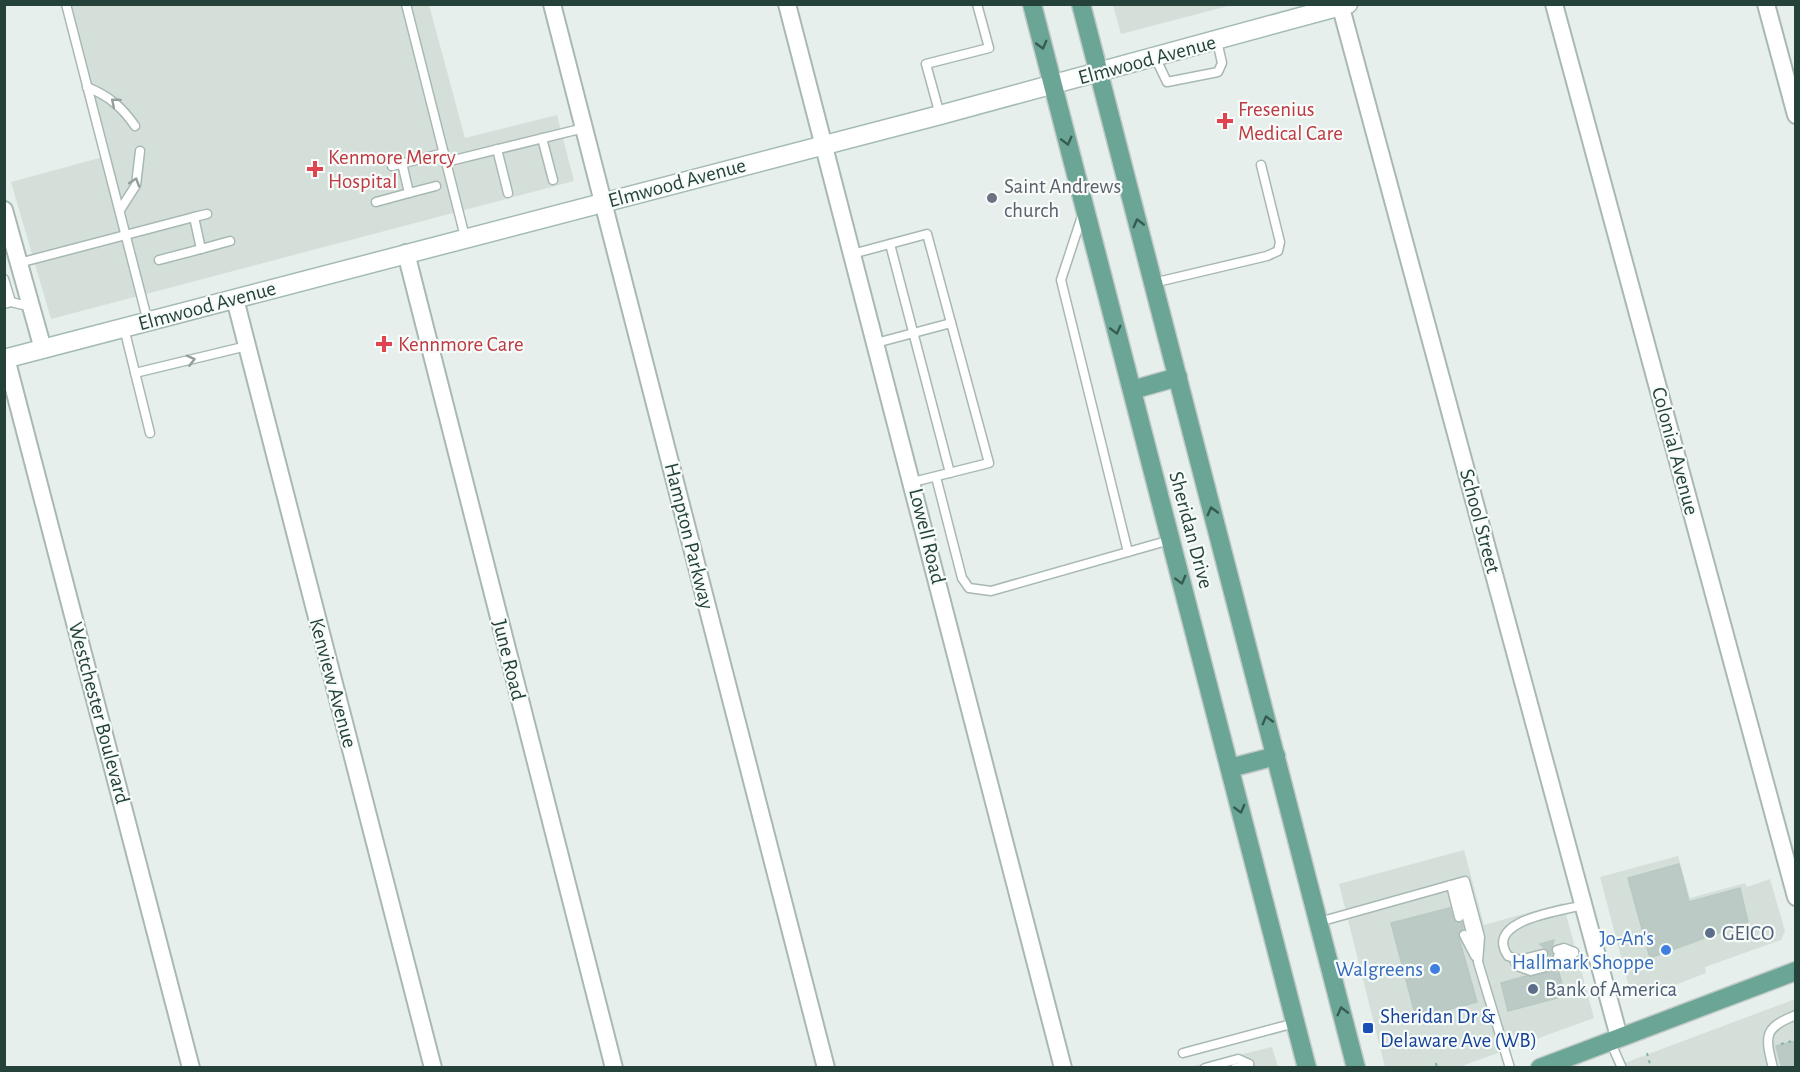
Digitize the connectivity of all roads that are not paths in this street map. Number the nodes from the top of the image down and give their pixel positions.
1 (66, 4) edge
2 (406, 4) edge
3 (552, 4) edge
4 (787, 4) edge
5 (977, 4) edge
6 (1032, 4) edge
7 (1081, 4) edge
8 (1554, 4) edge
9 (1766, 4) edge
10 (1343, 5) edge
11 (1217, 41) junction
12 (1155, 57) junction
13 (1099, 72) junction
14 (1053, 85) junction
15 (87, 87) junction
16 (940, 115) junction
17 (1796, 115) edge
18 (135, 126) dead end
19 (584, 128) junction
20 (542, 138) junction
21 (824, 145) junction
22 (497, 149) junction
23 (140, 151) dead end
24 (445, 157) junction
25 (402, 163) junction
26 (1261, 165) dead end
27 (392, 166) dead end
28 (553, 180) dead end
29 (436, 186) dead end
30 (409, 193) junction
31 (508, 194) dead end
32 (376, 202) dead end
33 (603, 202) junction
34 (1085, 208) junction
35 (120, 210) junction
36 (5, 211) edge
37 (207, 214) dead end
38 (194, 217) junction
39 (126, 234) junction
40 (465, 237) junction
41 (230, 241) dead end
42 (890, 244) junction
43 (201, 249) junction
44 (406, 253) junction
45 (852, 254) junction
46 (13, 257) edge
47 (159, 260) dead end
48 (4, 279) edge
49 (1153, 283) junction
50 (235, 299) junction
51 (8, 303) edge
52 (31, 307) junction
53 (148, 322) junction
54 (951, 323) junction
55 (124, 328) junction
56 (914, 333) junction
57 (876, 343) junction
58 (247, 346) junction
59 (43, 349) junction
60 (5, 359) edge
61 (135, 373) junction
62 (1178, 377) junction
63 (1132, 390) junction
64 (150, 433) dead end
65 (950, 473) junction
66 (936, 477) junction
67 (913, 482) junction
68 (1170, 540) junction
69 (1128, 552) junction
70 (1276, 756) junction
71 (1230, 768) junction
72 (1458, 883) junction
73 (1796, 897) edge
74 (1584, 905) junction
75 (1459, 918) dead end
76 (1319, 922) junction
77 (1464, 935) dead end
78 (1574, 952) joint
79 (1510, 959) junction
80 (1478, 962) junction
81 (1796, 971) edge
82 (1796, 1016) edge
83 (1295, 1023) junction
84 (1615, 1039) junction
85 (1183, 1053) dead end
86 (191, 1068) edge
87 (432, 1068) edge
88 (614, 1068) edge
89 (826, 1068) edge
90 (1063, 1068) edge
91 (1205, 1068) edge
92 (1235, 1068) edge
93 (1307, 1068) edge
94 (1356, 1068) edge
95 (1510, 1068) edge
96 (1540, 1068) edge
97 (1622, 1068) edge
98 (1773, 1068) edge

1 - 15 lane
2 - 24 lane
3 - 19 street, Hampton Parkway
4 - 21 street, Lowell Road
5 - 16 lane
6 -> 14 main road, Sheridan Drive
7 - 13 main road, Sheridan Drive
8 - 73 street, Colonial Avenue
9 - 17 street
10 - 11 street, Elmwood Avenue
10 - 74 street, School Street
11 - 12 street, Elmwood Avenue
11 - 12 lane
12 - 13 street, Elmwood Avenue
13 - 14 street, Elmwood Avenue
49 -> 13 main road, Sheridan Drive
14 - 16 street, Elmwood Avenue
14 -> 34 main road, Sheridan Drive
18 -> 15 lane
15 - 35 lane
16 - 21 street, Elmwood Avenue
19 - 20 lane
19 - 33 street, Hampton Parkway
20 - 22 lane
20 - 28 lane
21 - 33 street, Elmwood Avenue
21 - 45 street, Lowell Road
22 - 24 lane
22 - 31 lane
35 -> 23 lane
24 - 25 lane
24 - 40 lane
25 - 27 lane
25 - 30 lane
26 - 49 lane
29 - 30 lane
30 - 32 lane
33 - 40 street, Elmwood Avenue
33 - 89 street, Hampton Parkway
34 -> 63 main road, Sheridan Drive
34 - 69 lane
35 - 39 lane
36 - 46 street
37 - 38 lane
38 - 39 lane
38 - 43 lane
39 - 46 lane
39 - 53 lane
40 - 44 street, Elmwood Avenue
41 - 43 lane
42 - 45 lane
42 - 54 lane
42 - 56 lane
43 - 47 lane
44 - 50 street, Elmwood Avenue
44 - 88 street, June Road
45 - 57 street, Lowell Road
46 - 52 street
48 - 51 lane
49 - 62 main road, Sheridan Drive
50 - 53 street, Elmwood Avenue
50 - 58 street, Kenview Avenue
51 - 52 lane
52 - 59 street
53 - 55 street, Elmwood Avenue
54 - 56 lane
54 - 65 lane
55 - 59 street, Elmwood Avenue
55 - 61 lane
56 - 57 lane
56 - 65 lane
57 - 67 street, Lowell Road
61 -> 58 lane
58 - 87 street, Kenview Avenue
59 - 60 street, Elmwood Avenue
60 - 86 street, Westchester Boulevard
61 - 64 lane
62 - 63 main road
70 -> 62 main road, Sheridan Drive
63 - 68 main road, Sheridan Drive
65 - 66 lane
66 - 67 lane
66 - 69 lane
67 - 90 street, Lowell Road
68 - 69 lane
68 -> 71 main road, Sheridan Drive
70 - 71 main road
70 - 76 main road, Sheridan Drive
71 -> 83 main road, Sheridan Drive
72 - 75 lane
72 - 76 lane
72 - 80 lane
74 - 79 lane
74 - 84 street, School Street
94 -> 76 main road, Sheridan Drive
77 - 80 lane
78 - 78 lane
79 - 79 lane
80 - 95 lane
81 - 84 main road
82 - 98 lane
83 - 85 lane
83 - 93 main road, Sheridan Drive
84 - 96 main road
84 - 97 lane
91 - 92 lane

